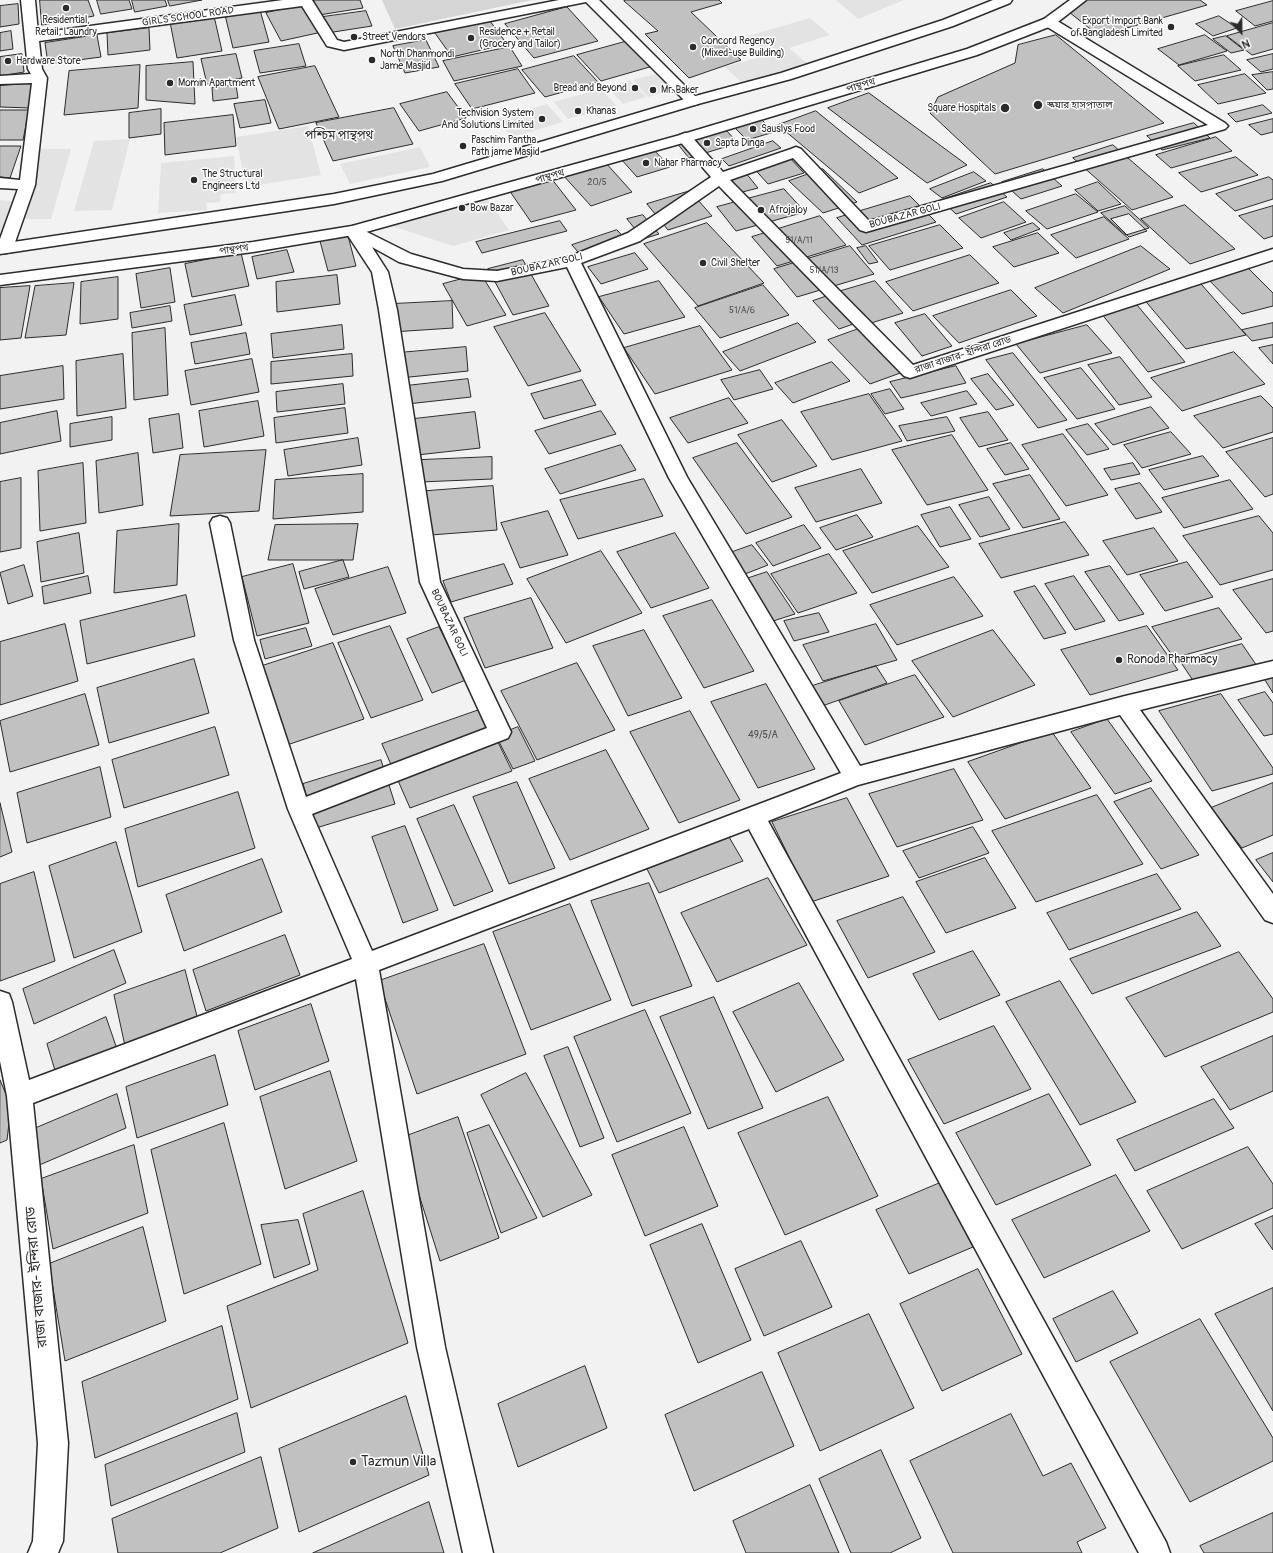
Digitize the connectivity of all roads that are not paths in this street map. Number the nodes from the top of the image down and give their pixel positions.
1 (28, 0) edge
2 (580, 0) edge
3 (591, 0) edge
4 (1004, 0) edge
5 (1079, 0) edge
6 (288, 2) edge
7 (1049, 22) junction
8 (31, 38) junction
9 (40, 78) junction
10 (0, 80) edge
11 (693, 102) junction
12 (685, 138) junction
13 (720, 178) junction
14 (0, 183) edge
15 (27, 184) junction
16 (353, 231) junction
17 (2, 248) edge
18 (1273, 254) edge
19 (572, 261) junction
20 (0, 280) edge
21 (220, 523) dead end
22 (1273, 669) edge
23 (1125, 705) junction
24 (855, 777) junction
25 (299, 809) junction
26 (754, 817) junction
27 (1273, 913) edge
28 (366, 964) junction
29 (0, 1002) edge
30 (20, 1096) junction
31 (44, 1553) edge
32 (478, 1553) edge
33 (1155, 1553) edge

1 - 8 street
2 - 6 street, GIRLS SCHOOL ROAD
3 - 11 street
4 - 11 street
5 - 7 street, পান্থপথ
6 - 8 street, GIRLS SCHOOL ROAD
7 - 12 street, পান্থপথ
7 - 13 street, BOUBAZAR GOLI
8 - 9 street
9 - 10 street
9 - 15 street
11 - 17 street
12 - 13 street
12 - 16 street, পান্থপথ
13 - 18 street, রাজা বাজার- ইন্দিরা রোড
13 - 19 street, BOUBAZAR GOLI
14 - 15 street
15 - 17 street
16 - 19 street, BOUBAZAR GOLI
16 - 20 street, পান্থপথ
16 - 25 street, BOUBAZAR GOLI
19 - 24 street
21 - 25 street
22 - 23 street
23 - 24 street
23 - 27 street
24 - 26 street
25 - 28 street
26 - 28 street
26 - 33 street
28 - 30 street
28 - 32 street
29 - 30 street, রাজা বাজার- ইন্দিরা রোড
30 - 31 street, রাজা বাজার- ইন্দিরা রোড

